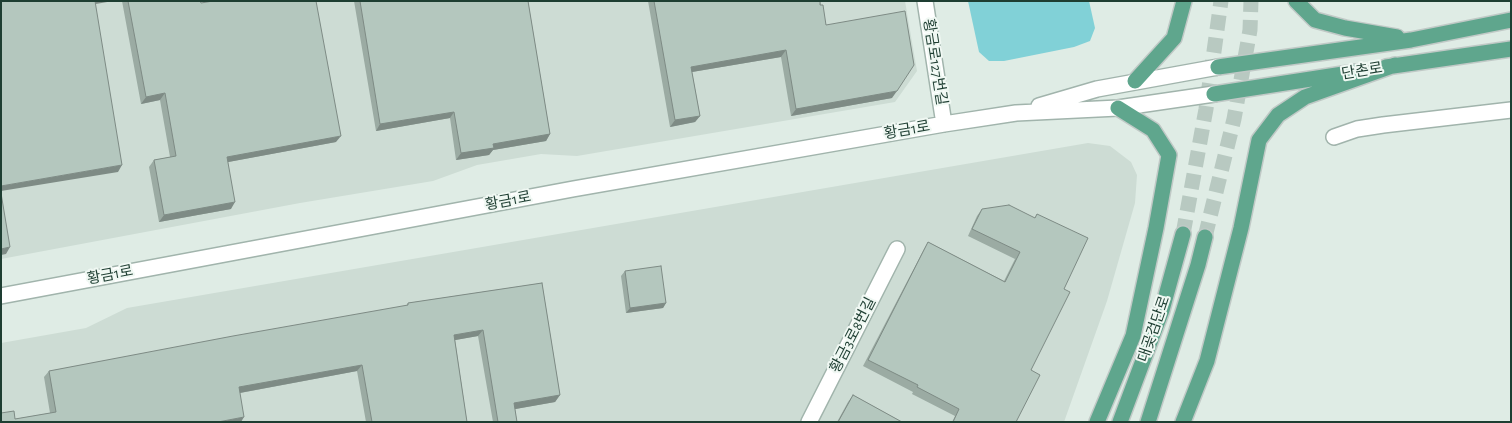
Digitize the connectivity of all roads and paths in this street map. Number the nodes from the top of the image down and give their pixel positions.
1 (925, 1) edge
2 (1184, 1) edge
3 (1296, 1) edge
4 (1511, 20) edge
5 (1411, 40) junction
6 (1511, 49) edge
7 (1395, 65) junction
8 (1218, 67) joint
9 (1135, 81) junction
10 (1214, 94) joint
11 (1118, 108) junction
12 (1511, 110) edge
13 (1016, 113) junction
14 (944, 124) junction
15 (1334, 136) dead end
16 (1183, 234) tunnel mouth
17 (1205, 237) tunnel mouth
18 (897, 249) dead end
19 (1, 296) edge
20 (809, 422) edge
21 (1097, 422) edge
22 (1120, 422) edge
23 (1148, 422) edge
24 (1183, 422) edge

1 - 14 street, 황금로127번길
2 - 9 main road
3 - 5 main road
4 - 5 main road, 단촌로
5 - 8 main road, 단촌로
6 - 7 main road, 단촌로
7 - 10 main road, 단촌로
7 - 24 main road
8 - 9 street, 황금1로
9 - 13 street, 황금1로
10 - 11 street, 황금1로
11 - 13 street, 황금1로
11 - 21 main road
12 - 15 street
13 - 14 street, 황금1로
14 - 19 street, 황금1로
16 - 22 main road, 대곶검단로
17 - 23 main road, 대곶검단로
18 - 20 street, 황금3로8번길

